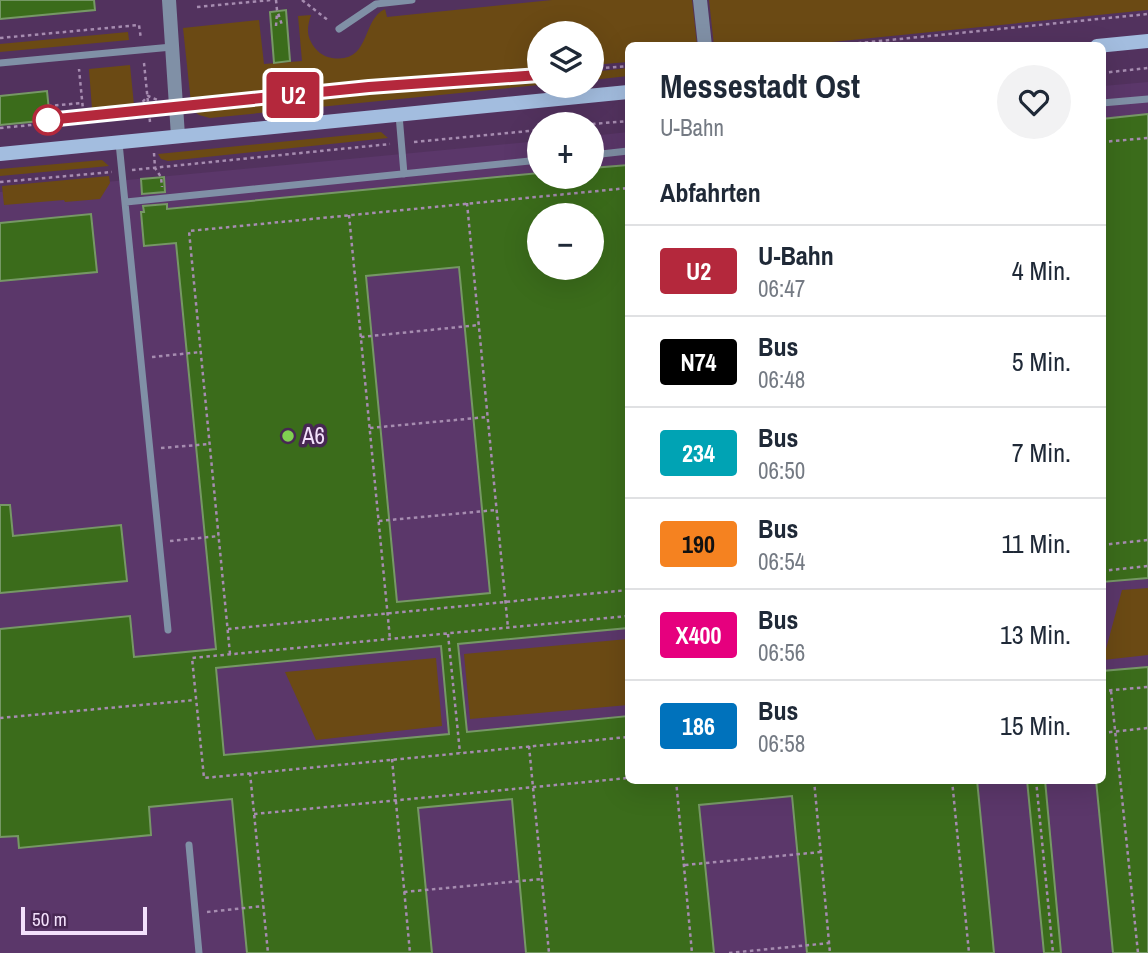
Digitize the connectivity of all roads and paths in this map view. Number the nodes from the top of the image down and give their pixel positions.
1 (169, 0) edge
2 (274, 0) edge
3 (302, 0) edge
4 (412, 0) edge
5 (700, 0) edge
6 (197, 7) dead end
7 (277, 10) junction
8 (1148, 14) edge
9 (282, 25) dead end
10 (276, 26) dead end
11 (339, 29) joint
12 (1148, 41) edge
13 (705, 42) edge
14 (870, 42) edge
15 (1106, 45) edge
16 (172, 47) junction
17 (0, 63) edge
18 (136, 63) dead end
19 (144, 64) dead end
20 (625, 66) edge
21 (82, 67) dead end
22 (604, 68) edge
23 (1148, 68) edge
24 (1106, 73) edge
25 (527, 76) edge
26 (625, 92) edge
27 (1148, 99) edge
28 (82, 103) junction
29 (1106, 103) edge
30 (175, 105) junction
31 (48, 106) dead end
32 (83, 114) junction
33 (399, 114) junction
34 (625, 121) edge
35 (604, 123) edge
36 (0, 128) edge
37 (527, 131) edge
38 (178, 136) junction
39 (1148, 138) edge
40 (119, 142) junction
41 (1106, 142) edge
42 (401, 143) junction
43 (625, 151) edge
44 (0, 154) edge
45 (604, 154) edge
46 (527, 161) edge
47 (155, 168) junction
48 (122, 171) junction
49 (404, 174) junction
50 (0, 182) edge
51 (161, 185) dead end
52 (625, 188) edge
53 (126, 202) junction
54 (467, 204) junction
55 (349, 215) junction
56 (479, 325) junction
57 (361, 337) junction
58 (201, 352) junction
59 (141, 358) junction
60 (487, 417) junction
61 (370, 428) junction
62 (210, 444) junction
63 (150, 450) junction
64 (496, 510) junction
65 (379, 521) junction
66 (219, 536) junction
67 (1148, 540) edge
68 (159, 542) junction
69 (1106, 545) edge
70 (1148, 566) edge
71 (1106, 571) edge
72 (625, 590) edge
73 (505, 602) junction
74 (388, 613) junction
75 (625, 616) edge
76 (508, 628) junction
77 (228, 629) junction
78 (168, 630) dead end
79 (448, 633) junction
80 (390, 639) junction
81 (230, 654) junction
82 (1148, 687) edge
83 (1106, 691) edge
84 (1111, 691) junction
85 (196, 700) junction
86 (0, 718) edge
87 (1148, 728) edge
88 (1115, 731) junction
89 (1106, 732) edge
90 (625, 737) edge
91 (529, 746) junction
92 (460, 753) junction
93 (392, 760) junction
94 (250, 773) junction
95 (625, 778) edge
96 (676, 784) edge
97 (814, 784) edge
98 (952, 784) edge
99 (1036, 784) edge
100 (533, 787) junction
101 (396, 800) junction
102 (254, 814) junction
103 (189, 845) dead end
104 (821, 852) junction
105 (684, 865) junction
106 (542, 879) junction
107 (404, 892) junction
108 (263, 906) junction
109 (195, 913) junction
110 (830, 943) junction
111 (199, 953) edge
112 (268, 953) edge
113 (410, 953) edge
114 (549, 953) edge
115 (692, 953) edge
116 (729, 953) edge
117 (831, 953) edge
118 (969, 953) edge
119 (1053, 953) edge
120 (1138, 953) edge

1 - 16 street
2 - 6 path
2 - 7 path
3 - 11 path
4 - 11 lane
5 - 13 street
7 - 9 path
7 - 10 path
8 - 14 path
12 - 15 main road
16 - 17 lane
16 - 30 street
18 - 19 path
20 - 22 path
21 - 28 path
23 - 24 path
25 - 30 path
26 - 33 main road
27 - 29 lane
28 - 31 path
28 - 32 path
30 - 32 path
30 - 38 street
32 - 36 path
33 - 38 main road
33 - 42 lane
34 - 35 path
37 - 42 path
38 - 40 main road
39 - 41 path
40 - 44 main road
40 - 48 lane
42 - 47 path
42 - 49 lane
43 - 45 lane
46 - 49 lane
47 - 48 path
47 - 51 path
48 - 50 path
48 - 53 lane
49 - 53 lane
52 - 54 path
53 - 59 lane
54 - 55 path
54 - 56 path
55 - 57 path
55 - 58 path
56 - 57 path
56 - 60 path
57 - 61 path
58 - 59 path
58 - 62 path
59 - 63 lane
60 - 61 path
60 - 64 path
61 - 65 path
62 - 63 path
62 - 66 path
63 - 68 lane
64 - 65 path
64 - 73 path
65 - 74 path
66 - 68 path
66 - 77 path
67 - 69 path
68 - 78 lane
70 - 71 path
72 - 73 path
73 - 74 path
73 - 76 path
74 - 77 path
74 - 80 path
75 - 76 path
76 - 79 path
77 - 81 path
79 - 80 path
79 - 92 path
80 - 81 path
81 - 85 path
82 - 84 path
83 - 84 path
84 - 88 path
85 - 86 path
85 - 94 path
87 - 88 path
88 - 89 path
88 - 120 path
90 - 91 path
91 - 92 path
91 - 100 path
92 - 93 path
93 - 94 path
93 - 101 path
94 - 102 path
95 - 100 path
96 - 105 path
97 - 104 path
98 - 118 path
99 - 119 path
100 - 101 path
100 - 106 path
101 - 102 path
101 - 107 path
102 - 108 path
103 - 109 lane
104 - 105 path
104 - 110 path
105 - 115 path
106 - 107 path
106 - 114 path
107 - 113 path
108 - 109 path
108 - 112 path
109 - 111 lane
110 - 116 path
110 - 117 path

